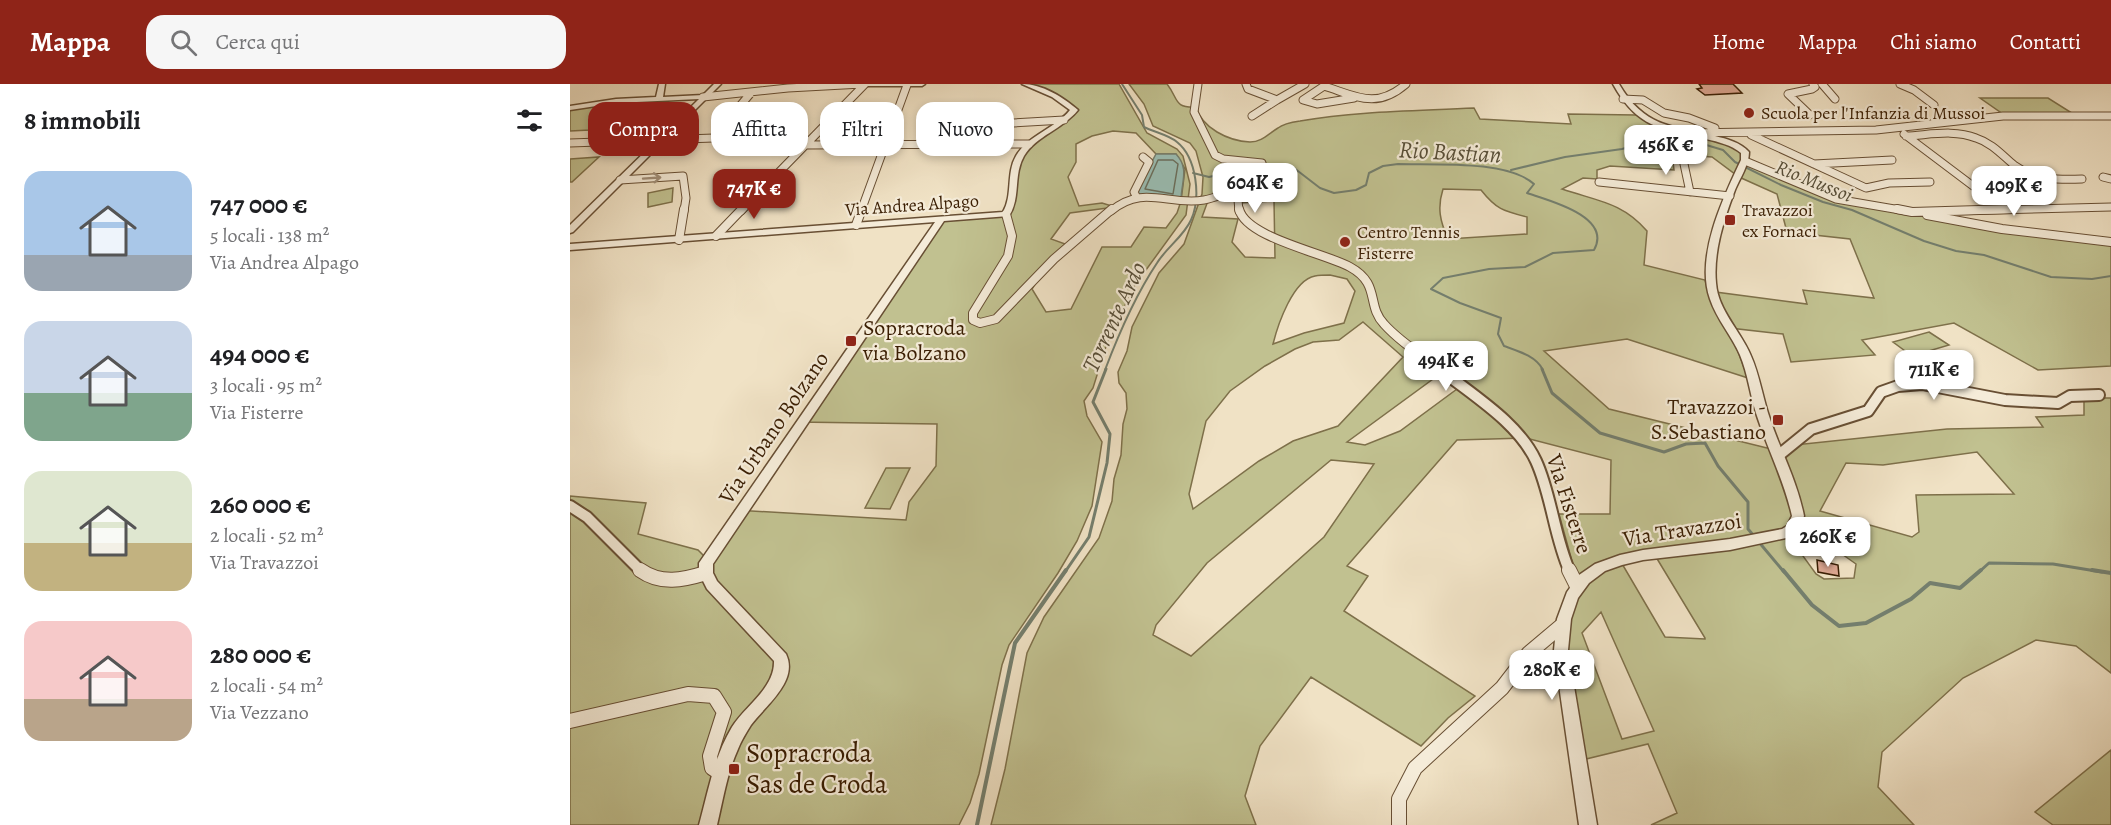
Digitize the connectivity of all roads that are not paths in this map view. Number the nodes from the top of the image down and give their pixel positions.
1 (662, 84) edge
2 (718, 84) edge
3 (865, 84) edge
4 (922, 84) edge
5 (1025, 84) edge
6 (1198, 84) edge
7 (1246, 84) edge
8 (1305, 84) edge
9 (1406, 84) edge
10 (1616, 84) edge
11 (1813, 84) edge
12 (1822, 84) edge
13 (1900, 84) edge
14 (907, 85) edge
15 (750, 94) junction
16 (662, 96) junction
17 (703, 97) junction
18 (1354, 98) junction
19 (1623, 99) junction
20 (1835, 99) dead end
21 (1277, 100) junction
22 (698, 102) edge
23 (743, 102) edge
24 (901, 102) edge
25 (1934, 105) dead end
26 (570, 108) edge
27 (1810, 115) dead end
28 (1252, 116) dead end
29 (2111, 117) edge
30 (1064, 120) junction
31 (1014, 123) edge
32 (1894, 127) junction
33 (1689, 133) junction
34 (1749, 133) junction
35 (1785, 133) junction
36 (1906, 136) junction
37 (588, 142) edge
38 (808, 142) edge
39 (570, 143) edge
40 (1029, 144) junction
41 (904, 145) edge
42 (643, 156) edge
43 (794, 156) edge
44 (881, 156) edge
45 (1143, 158) dead end
46 (1892, 160) dead end
47 (1744, 162) junction
48 (1684, 164) dead end
49 (1813, 164) junction
50 (2082, 179) dead end
51 (620, 180) junction
52 (1599, 182) dead end
53 (1930, 182) dead end
54 (1973, 186) dead end
55 (1237, 189) junction
56 (1690, 192) junction
57 (1136, 196) junction
58 (1730, 196) junction
59 (2111, 207) edge
60 (1912, 212) junction
61 (1006, 214) junction
62 (941, 219) junction
63 (856, 225) junction
64 (570, 230) edge
65 (716, 236) junction
66 (679, 240) junction
67 (2111, 242) edge
68 (570, 248) edge
69 (2099, 395) dead end
70 (1779, 454) junction
71 (570, 506) edge
72 (706, 573) junction
73 (1577, 586) junction
74 (1561, 626) junction
75 (570, 721) edge
76 (721, 774) junction
77 (708, 825) edge
78 (1398, 825) edge
79 (1588, 825) edge

1 - 16 street
2 - 17 street
3 - 14 street
3 - 15 street
3 - 38 street
4 - 14 street
5 - 30 street
6 - 55 street
7 - 21 street
8 - 21 street
9 - 18 street
10 - 19 street
11 - 27 street
12 - 20 street
13 - 25 street
14 - 24 street
15 - 17 street
15 - 23 street
16 - 17 street
16 - 26 street
17 - 22 street
18 - 18 street
19 - 33 street
19 - 35 street
21 - 28 street
29 - 32 street
30 - 31 street
30 - 40 street
32 - 35 street
32 - 36 street
33 - 34 street
33 - 47 street
34 - 35 street
34 - 49 street
36 - 50 street
36 - 54 street
37 - 39 street
40 - 41 street
40 - 61 street
42 - 51 street
43 - 65 street
44 - 63 street
45 - 57 street
46 - 49 street
47 - 58 street, Via Travazzoi
47 - 60 street
48 - 56 street
49 - 53 street
51 - 64 street
51 -> 66 street
52 - 56 street
55 - 57 street
55 - 73 street, Via Fisterre
56 - 58 street
57 - 61 street
58 - 70 street, Via Travazzoi
59 - 60 street
60 - 67 street
61 - 62 street, Via Andrea Alpago
62 - 63 street, Via Andrea Alpago
62 - 72 street, Via Urbano Bolzano
63 - 65 street, Via Andrea Alpago
65 - 66 street, Via Andrea Alpago
66 - 68 street, Via Andrea Alpago
69 - 70 street
70 - 73 street, Via Travazzoi
71 - 72 street
72 - 76 street
73 - 74 street
74 - 78 street
74 - 79 street
75 - 76 street
76 - 77 street

